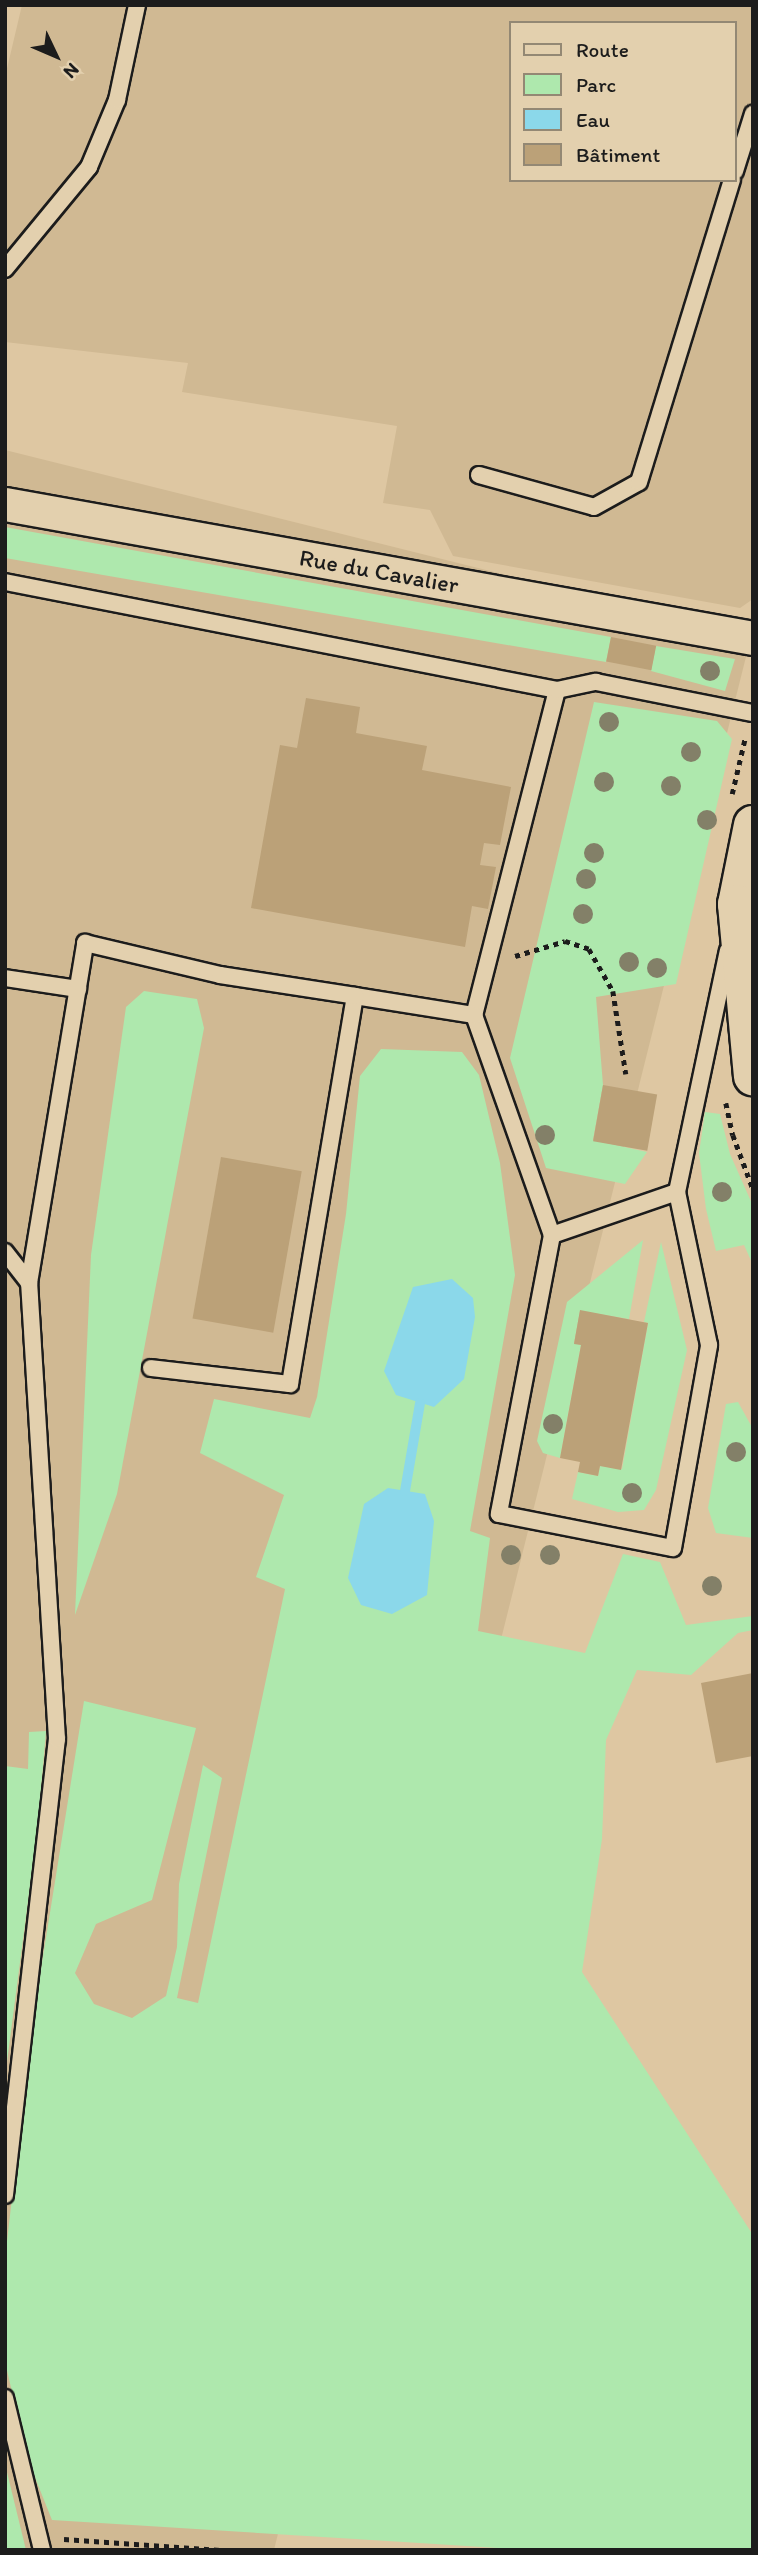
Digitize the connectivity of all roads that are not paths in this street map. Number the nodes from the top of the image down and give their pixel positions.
1 (137, 5) edge
2 (753, 114) edge
3 (737, 165) edge
4 (731, 182) edge
5 (5, 269) edge
6 (479, 475) dead end
7 (5, 504) edge
8 (5, 582) edge
9 (753, 638) edge
10 (557, 690) junction
11 (753, 713) edge
12 (753, 825) edge
13 (737, 904) junction
14 (5, 978) edge
15 (78, 989) junction
16 (355, 996) junction
17 (474, 1015) junction
18 (753, 1076) edge
19 (677, 1192) junction
20 (552, 1235) junction
21 (5, 1252) edge
22 (29, 1283) junction
23 (151, 1368) dead end
24 (5, 2195) edge
25 (5, 2398) edge
26 (40, 2543) edge

1 - 5 lane
2 - 3 lane
4 - 6 lane
7 - 9 street, Rue du Cavalier
8 - 10 lane
10 - 11 lane
10 - 17 lane
12 - 13 street
13 - 18 street
13 - 19 lane
14 - 15 lane
15 - 16 lane
15 - 22 lane
16 - 17 lane
16 - 23 lane
17 - 20 lane
19 - 20 lane
19 - 20 lane
21 - 22 lane
22 - 24 lane
25 - 26 lane

